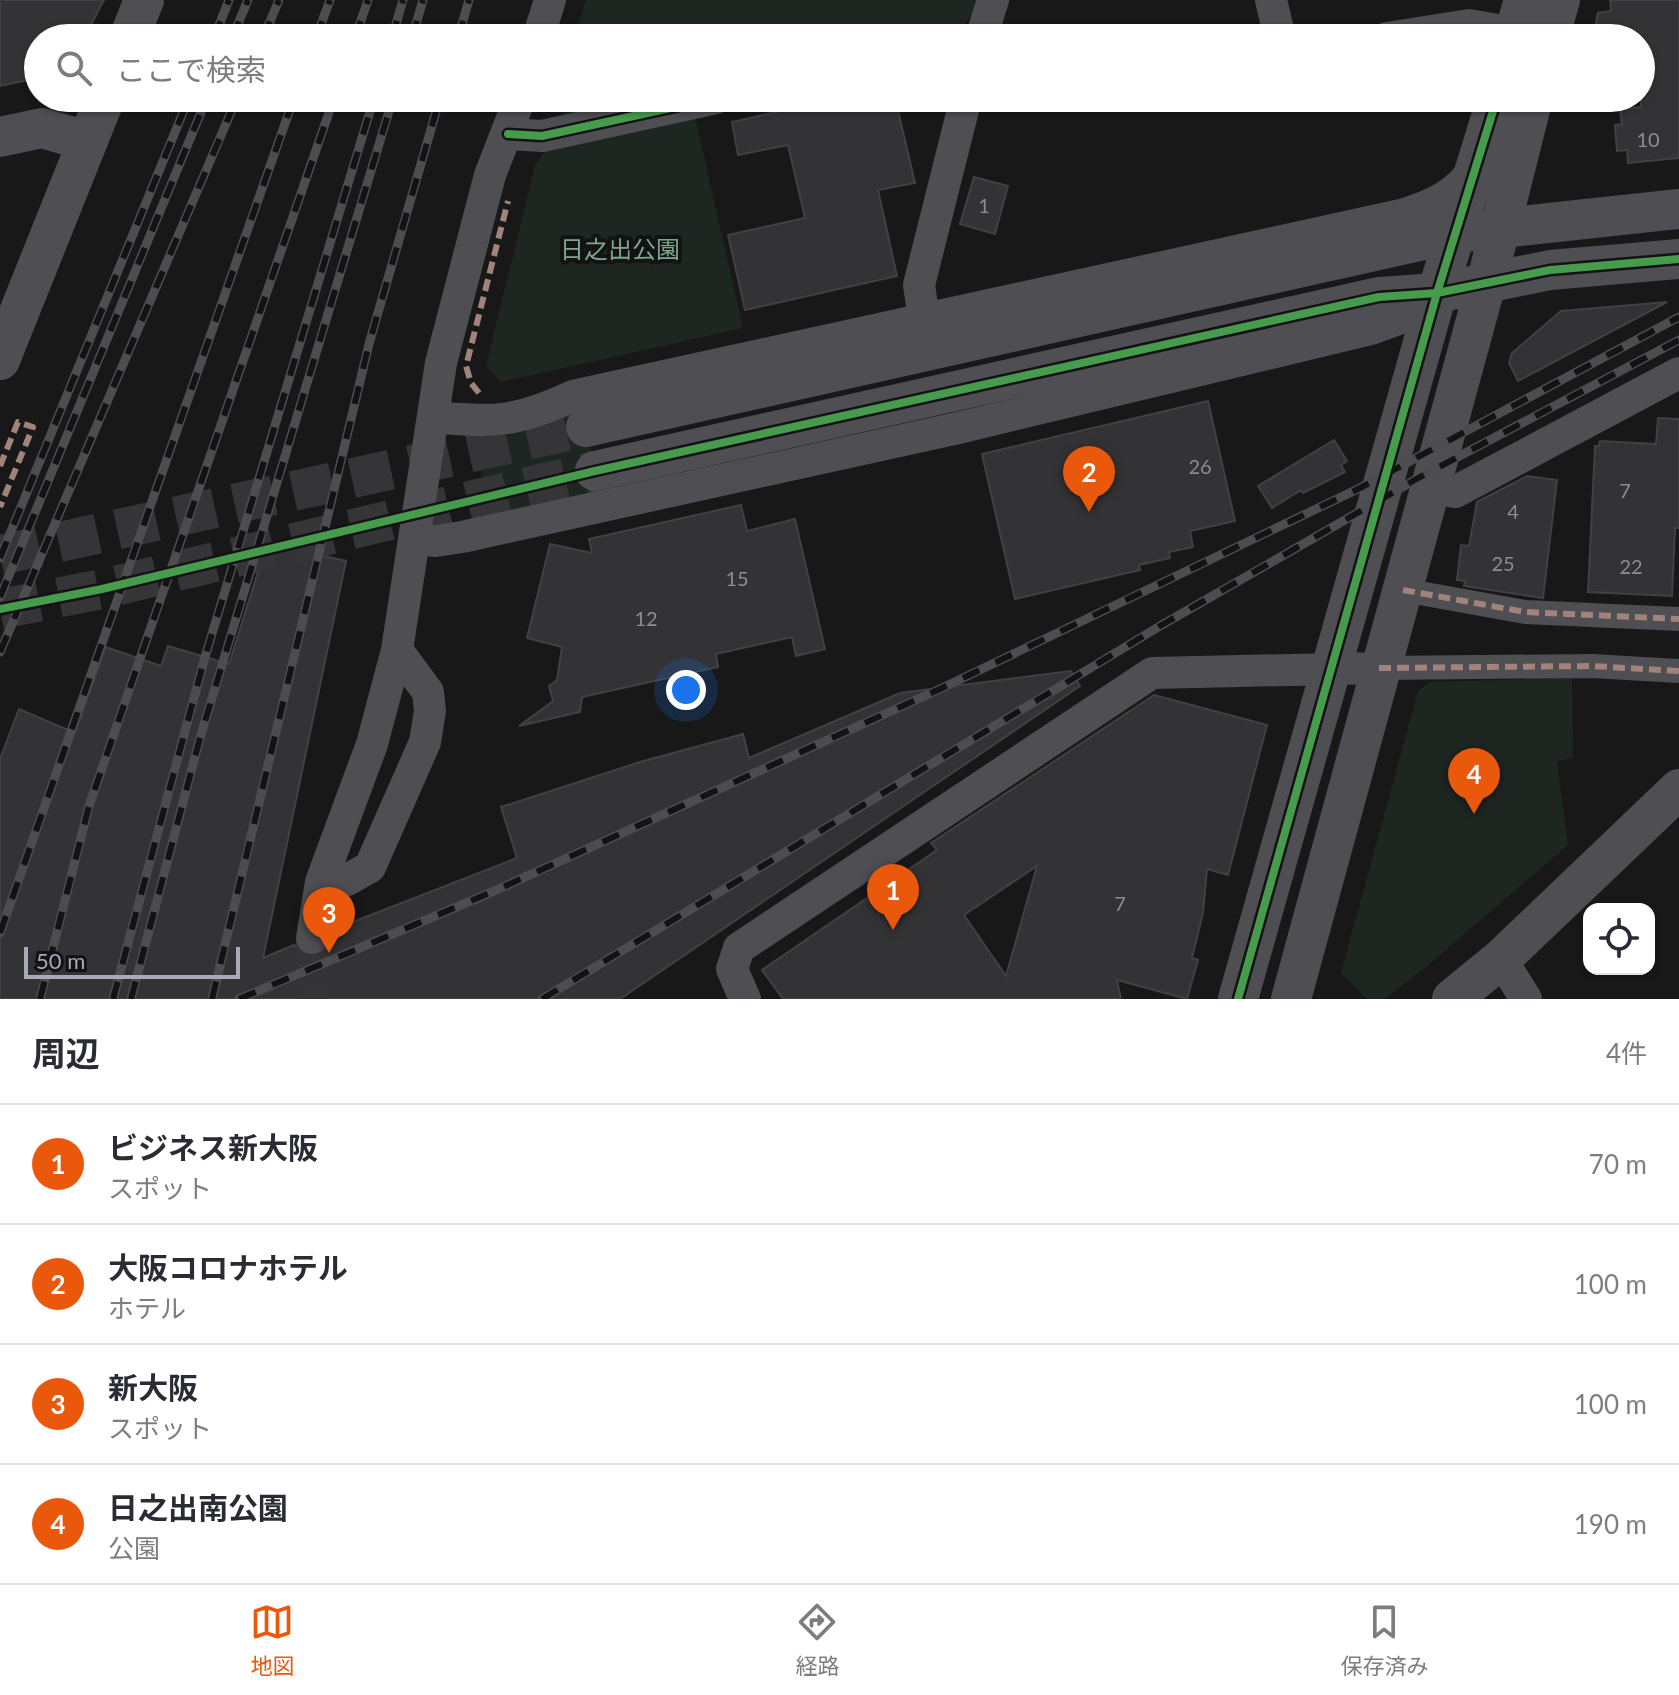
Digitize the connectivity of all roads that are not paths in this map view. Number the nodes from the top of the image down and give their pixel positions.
1 (144, 0) edge
2 (550, 0) edge
3 (993, 0) edge
4 (1271, 0) edge
5 (1560, 0) edge
6 (135, 24) edge
7 (542, 24) edge
8 (985, 24) edge
9 (1277, 24) edge
10 (1529, 24) edge
11 (99, 112) edge
12 (515, 112) edge
13 (652, 112) edge
14 (962, 112) edge
15 (1493, 112) edge
16 (1529, 112) edge
17 (508, 134) junction
18 (0, 137) edge
19 (87, 141) junction
20 (1478, 164) junction
21 (1679, 209) edge
22 (1499, 226) junction
23 (1455, 233) junction
24 (1679, 259) edge
25 (1487, 280) junction
26 (1437, 293) junction
27 (924, 319) junction
28 (0, 360) edge
29 (1679, 373) edge
30 (433, 417) junction
31 (586, 427) tunnel mouth
32 (595, 471) tunnel mouth
33 (1430, 487) junction
34 (414, 539) junction
35 (1403, 590) junction
36 (1679, 619) edge
37 (397, 650) junction
38 (1379, 668) junction
39 (1332, 671) junction
40 (1679, 671) edge
41 (1679, 789) edge
42 (321, 882) junction
43 (312, 938) tunnel mouth
44 (1501, 959) junction
45 (745, 999) edge
46 (1238, 999) edge
47 (1291, 999) edge
48 (1452, 999) edge
49 (1526, 999) edge

1 - 6 street
2 - 7 street
3 - 8 street
4 - 9 street
5 - 10 street
11 - 19 street
12 - 17 street
13 - 17 street
14 - 27 street
15 - 20 street
16 - 22 street
17 - 30 street
18 - 19 street
19 - 28 street
20 - 23 street
20 - 27 street
21 - 22 street
22 - 23 street
22 - 25 street
23 - 26 street
23 - 31 street
24 - 25 street
25 - 26 street
25 - 33 street
26 - 32 street
26 - 34 street
26 - 39 street
27 - 30 street
29 - 33 street
30 - 34 street
33 - 35 street
34 - 37 street
35 - 36 street
35 - 38 street
37 - 42 street
37 - 42 street
38 - 39 street
38 - 40 street
38 - 47 street
39 - 45 street
39 - 46 street
41 - 44 street
42 - 43 street
44 - 48 street
44 - 49 street

